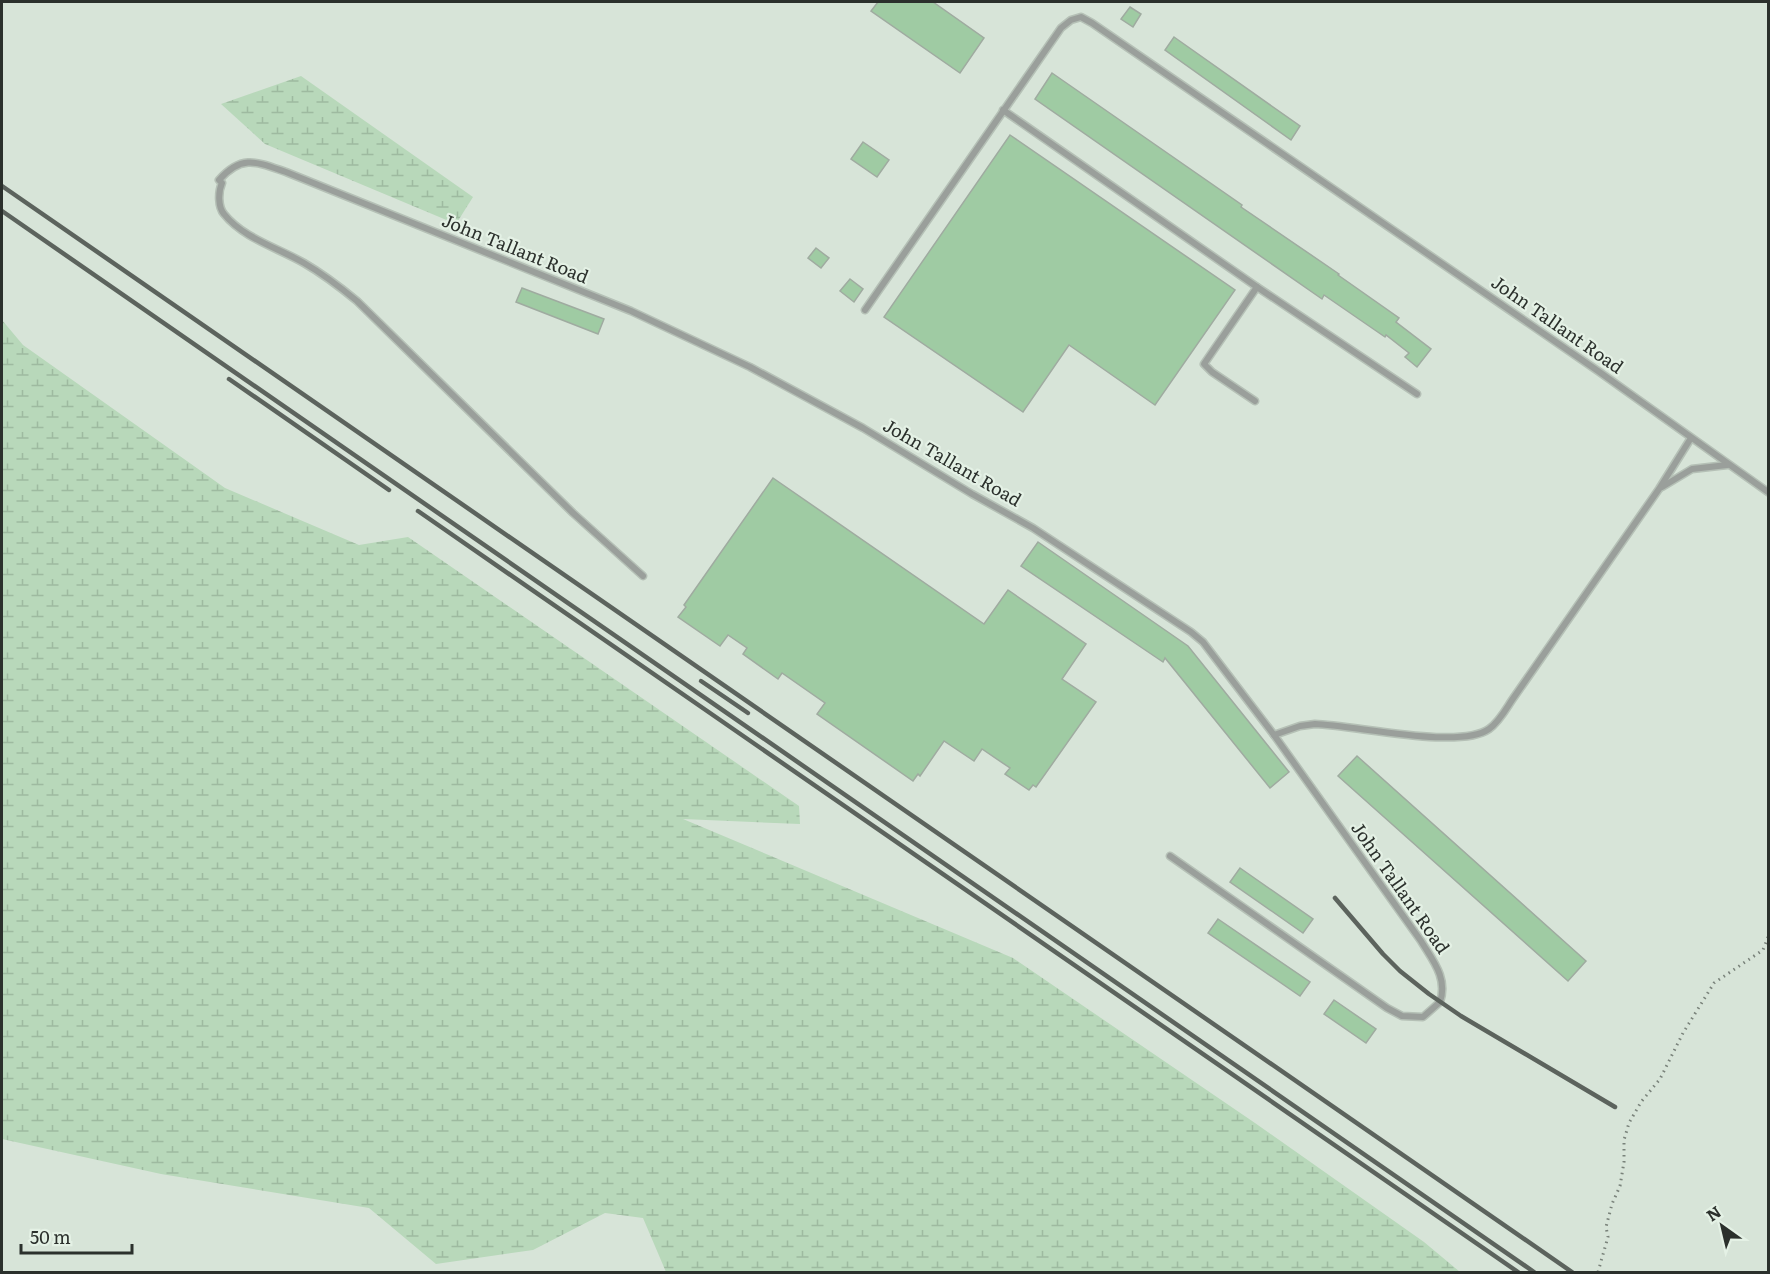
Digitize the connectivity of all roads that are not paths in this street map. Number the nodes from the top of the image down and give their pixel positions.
1 (1003, 111) junction
2 (1257, 287) junction
3 (865, 310) dead end
4 (1417, 394) dead end
5 (1255, 400) dead end
6 (1691, 438) junction
7 (1727, 465) junction
8 (1659, 489) junction
9 (1768, 492) edge
10 (643, 576) dead end
11 (1274, 735) junction
12 (1170, 856) dead end

1 - 2 lane
1 - 3 lane
1 - 6 lane, John Tallant Road
2 - 4 lane
2 - 5 lane
6 - 7 lane, John Tallant Road
6 - 8 lane
7 - 8 lane
7 - 9 lane, John Tallant Road
8 - 11 lane
10 - 11 lane, John Tallant Road
11 - 12 lane, John Tallant Road

